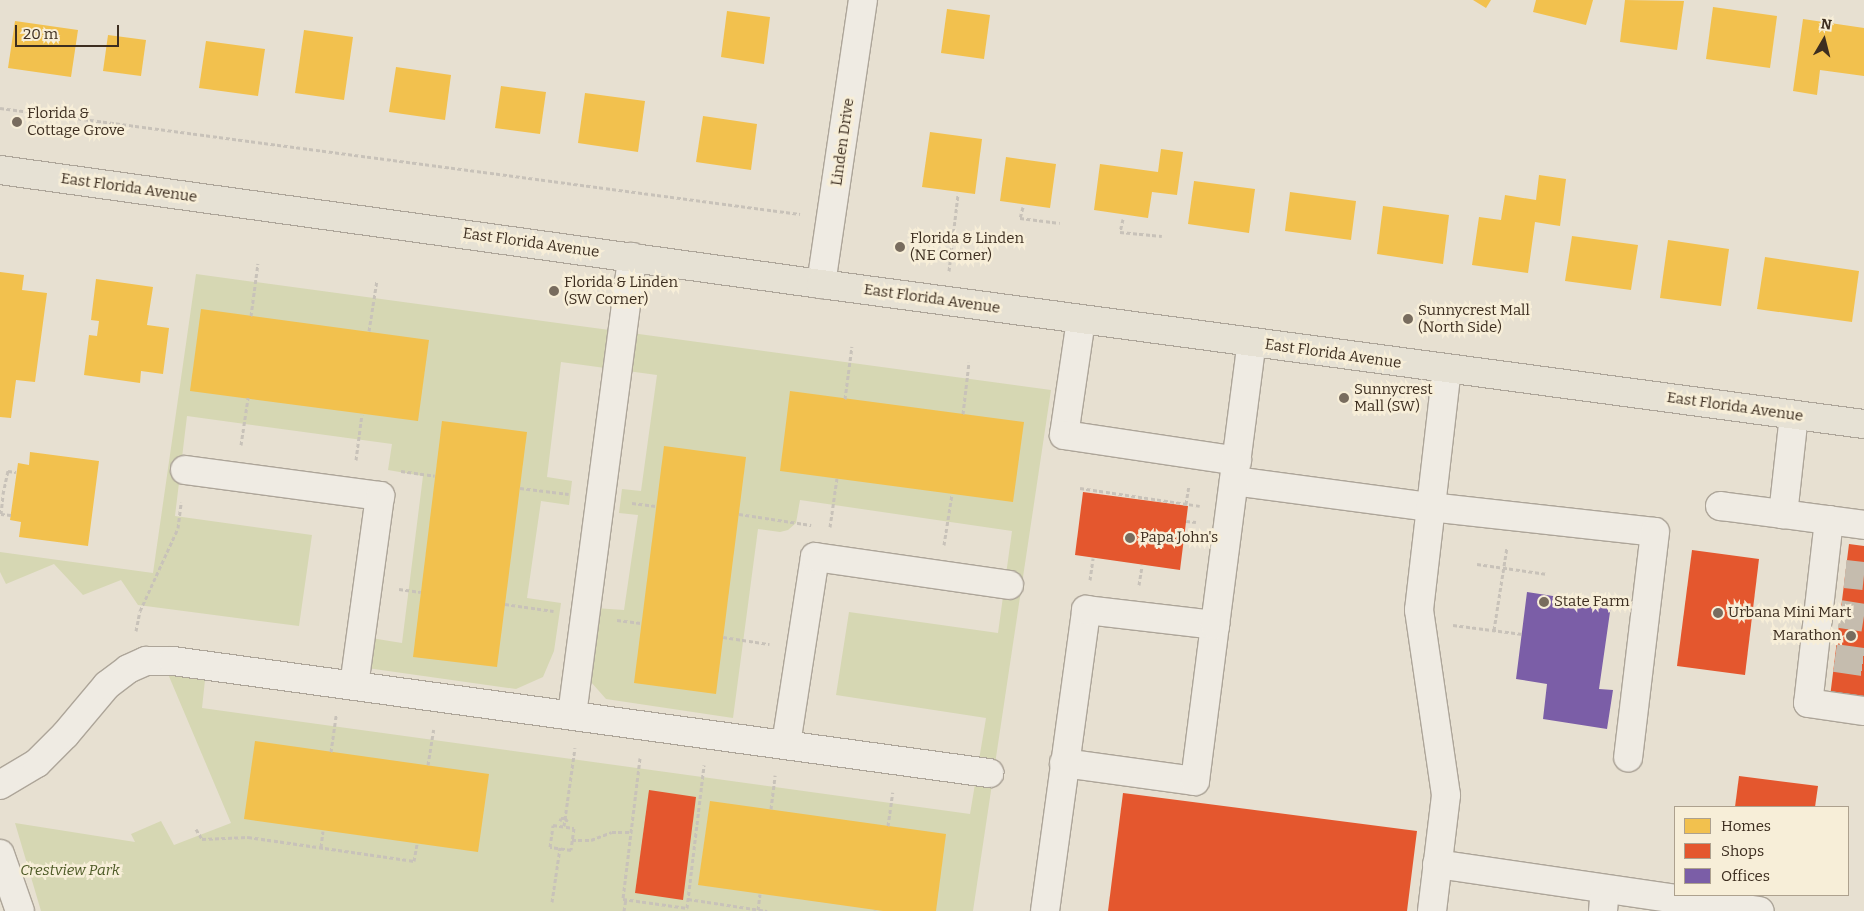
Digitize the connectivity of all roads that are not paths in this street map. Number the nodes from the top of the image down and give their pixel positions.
1 (863, 0) edge
2 (0, 170) edge
3 (632, 257) junction
4 (821, 284) junction
5 (1081, 320) junction
6 (1252, 342) junction
7 (1447, 369) junction
8 (1794, 415) junction
9 (1864, 424) edge
10 (185, 470) road end
11 (1235, 471) junction
12 (1720, 506) dead end
13 (1430, 507) junction
14 (1783, 514) junction
15 (1829, 520) junction
16 (1864, 525) edge
17 (1009, 585) dead end
18 (1216, 625) junction
19 (354, 685) junction
20 (1864, 711) edge
21 (576, 715) junction
22 (786, 744) junction
23 (1628, 757) dead end
24 (1064, 763) junction
25 (989, 773) dead end
26 (0, 785) edge
27 (0, 854) edge
28 (1437, 864) junction
29 (1604, 900) edge
30 (20, 911) edge
31 (1045, 911) edge
32 (1432, 911) edge
33 (1760, 911) edge

1 - 4 street, Linden Drive
2 - 3 main road, East Florida Avenue
3 - 4 main road, East Florida Avenue
3 - 21 street
4 - 5 main road, East Florida Avenue
5 - 6 main road, East Florida Avenue
5 - 11 street
6 - 7 main road, East Florida Avenue
6 - 11 street
7 - 8 main road, East Florida Avenue
7 - 13 street
8 - 9 main road, East Florida Avenue
8 - 14 street
10 - 19 street
11 - 13 street
11 - 18 street
12 - 14 street
13 - 23 street
13 - 28 street
14 - 15 street
15 - 16 street
15 - 20 street
17 - 22 street
18 - 24 street
18 - 24 street
19 - 21 street
19 - 26 street
21 - 22 street
22 - 25 street
24 - 31 street
27 - 30 street
28 - 29 street
28 - 32 street
29 - 33 street

